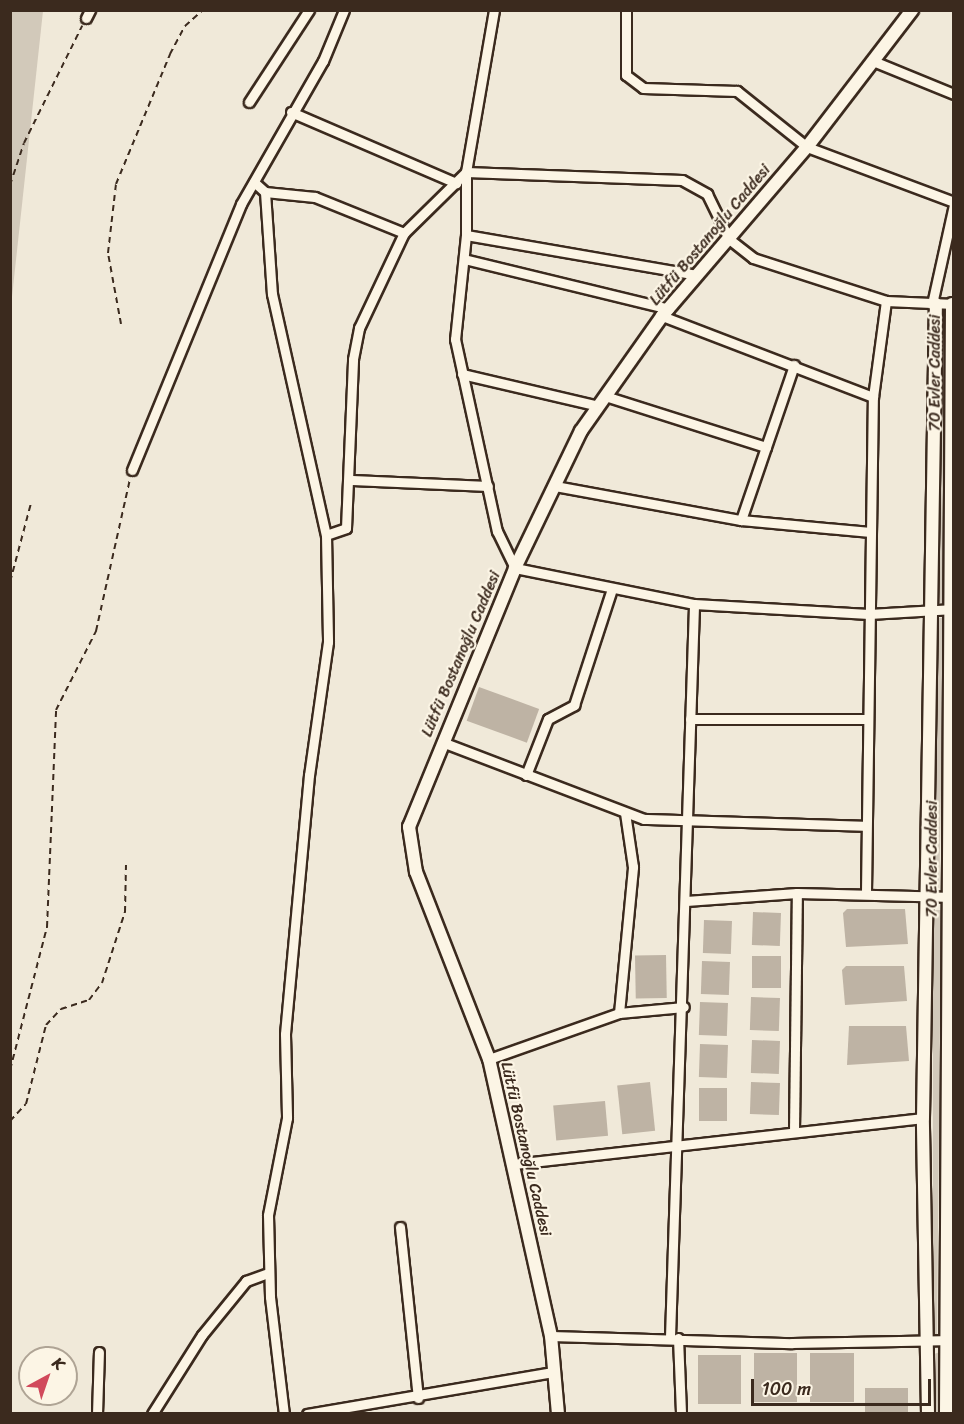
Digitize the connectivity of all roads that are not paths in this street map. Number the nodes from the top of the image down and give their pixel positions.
1 (309, 10) edge
2 (344, 10) edge
3 (494, 10) edge
4 (626, 10) edge
5 (912, 10) edge
6 (873, 61) junction
7 (954, 94) edge
8 (249, 102) dead end
9 (291, 112) junction
10 (807, 147) junction
11 (466, 172) junction
12 (254, 182) junction
13 (456, 183) junction
14 (265, 192) junction
15 (954, 204) edge
16 (404, 233) junction
17 (466, 235) junction
18 (729, 239) junction
19 (464, 259) junction
20 (697, 274) junction
21 (886, 301) junction
22 (934, 304) junction
23 (953, 304) edge
24 (666, 312) junction
25 (794, 365) junction
26 (462, 374) junction
27 (873, 397) junction
28 (602, 401) junction
29 (766, 447) junction
30 (132, 470) road end
31 (352, 480) junction
32 (488, 486) junction
33 (555, 486) junction
34 (741, 520) junction
35 (870, 532) junction
36 (326, 535) junction
37 (515, 568) junction
38 (612, 589) junction
39 (694, 604) junction
40 (952, 608) edge
41 (932, 610) junction
42 (869, 614) junction
43 (690, 719) junction
44 (868, 719) junction
45 (442, 742) junction
46 (526, 775) junction
47 (625, 813) junction
48 (687, 817) junction
49 (866, 825) junction
50 (866, 892) junction
51 (797, 893) junction
52 (951, 896) edge
53 (927, 897) junction
54 (686, 901) junction
55 (684, 1007) junction
56 (619, 1013) junction
57 (489, 1059) junction
58 (923, 1118) junction
59 (794, 1131) junction
60 (678, 1142) junction
61 (514, 1164) junction
62 (400, 1227) dead end
63 (268, 1273) junction
64 (551, 1336) junction
65 (674, 1338) junction
66 (927, 1340) junction
67 (950, 1340) edge
68 (99, 1352) dead end
69 (554, 1372) junction
70 (418, 1398) junction
71 (96, 1413) edge
72 (152, 1413) edge
73 (284, 1413) edge
74 (307, 1413) edge
75 (558, 1413) edge
76 (681, 1413) edge
77 (928, 1413) edge
78 (946, 1413) edge

1 - 8 street
2 - 9 street
3 - 11 street
4 - 10 street
5 - 6 street, Lütfü Bostanoğlu Caddesi
6 - 7 street
6 - 10 street, Lütfü Bostanoğlu Caddesi
9 - 12 street
9 - 13 street
10 - 15 street
10 - 18 street, Lütfü Bostanoğlu Caddesi
11 - 13 street
11 - 17 street
11 - 18 street
12 - 14 street
12 - 30 street
13 - 16 street
14 - 16 street
14 - 36 street
15 - 22 street
16 - 31 street
17 - 19 street
17 - 20 street
18 - 20 street, Lütfü Bostanoğlu Caddesi
18 - 21 street
19 - 24 street
19 - 26 street
20 - 24 street, Lütfü Bostanoğlu Caddesi
21 - 22 street
21 - 27 street
22 - 23 street
22 - 41 street, 70 Evler Caddesi
23 - 40 street, 70 Evler Caddesi
24 - 25 street
24 - 28 street, Lütfü Bostanoğlu Caddesi
25 - 27 street
25 - 29 street
26 - 28 street
26 - 32 street
27 - 35 street
28 - 29 street
28 - 33 street, Lütfü Bostanoğlu Caddesi
29 - 34 street
31 - 32 street
31 - 36 street
32 - 37 street
33 - 34 street
33 - 37 street, Lütfü Bostanoğlu Caddesi
34 - 35 street
35 - 42 street
36 - 63 street
37 - 38 street
37 - 45 street, Lütfü Bostanoğlu Caddesi
38 - 39 street
38 - 46 street
39 - 42 street
39 - 43 street
40 - 41 street
40 - 52 street, 70 Evler Caddesi
41 - 42 street
41 - 53 street, 70 Evler Caddesi
42 - 44 street
43 - 44 street
43 - 48 street
44 - 49 street
45 - 46 street
45 - 57 street, Lütfü Bostanoğlu Caddesi
46 - 47 street
47 - 48 street
47 - 56 street
48 - 49 street
48 - 54 street
49 - 50 street
50 - 51 street
50 - 53 street
51 - 54 street
51 - 59 street
52 - 53 street
52 - 67 street, 70 Evler Caddesi
53 - 58 street, 70 Evler Caddesi
54 - 55 street
55 - 56 street
55 - 60 street
56 - 57 street
57 - 61 street, Lütfü Bostanoğlu Caddesi
58 - 59 street
58 - 66 street, 70 Evler Caddesi
59 - 60 street
60 - 61 street
60 - 65 street
61 - 64 street, Lütfü Bostanoğlu Caddesi
62 - 70 street
63 - 72 street
63 - 73 street
64 - 65 street
64 - 69 street, Lütfü Bostanoğlu Caddesi
65 - 66 street
65 - 76 street
66 - 67 street
66 - 77 street, 70 Evler Caddesi
67 - 78 street, 70 Evler Caddesi
68 - 71 street
69 - 70 street
69 - 75 street, Lütfü Bostanoğlu Caddesi
70 - 74 street

